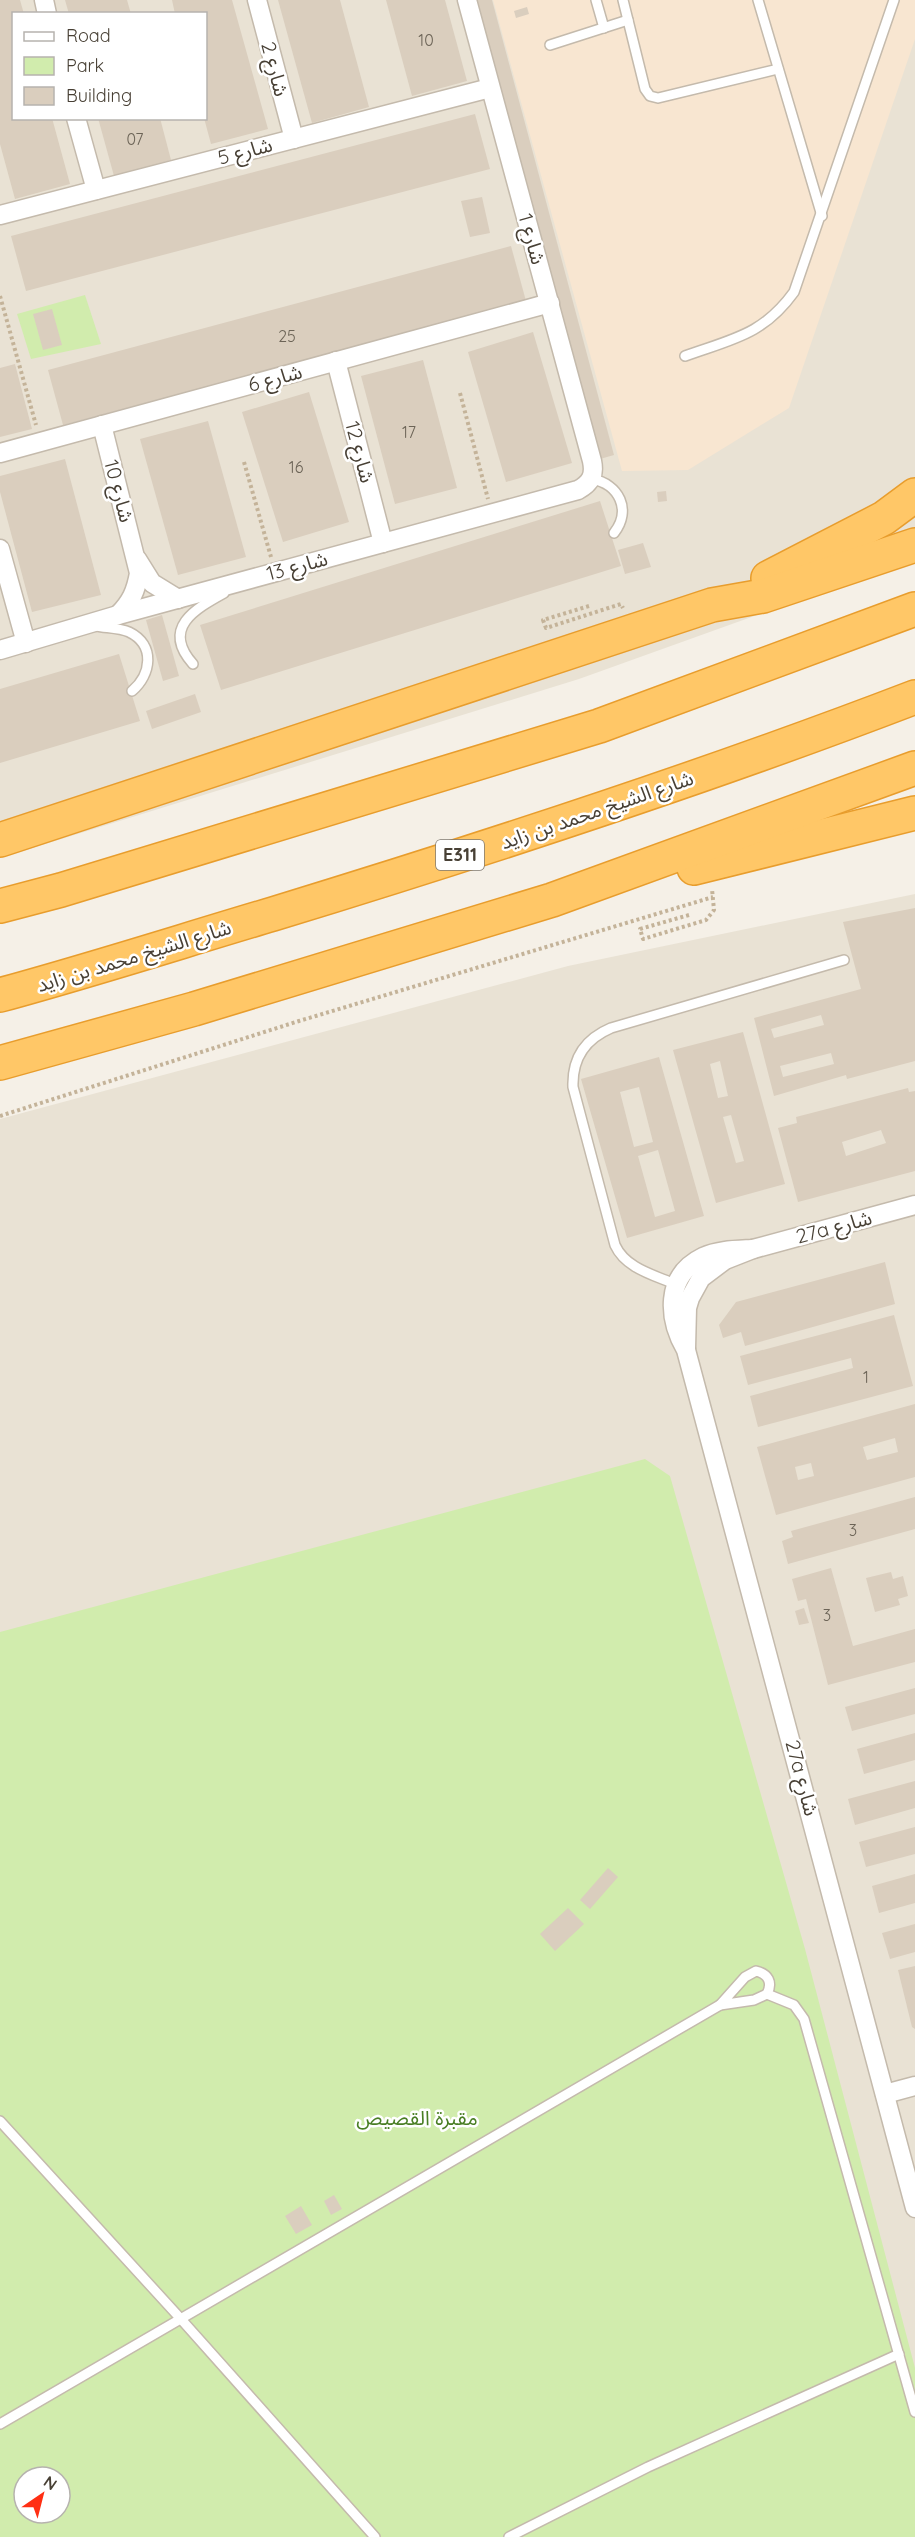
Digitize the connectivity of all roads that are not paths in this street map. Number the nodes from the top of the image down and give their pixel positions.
1 (257, 0) edge
2 (467, 0) edge
3 (596, 0) edge
4 (623, 0) edge
5 (758, 0) edge
6 (894, 0) edge
7 (628, 20) junction
8 (604, 28) junction
9 (550, 45) dead end
10 (778, 69) junction
11 (490, 88) junction
12 (77, 120) edge
13 (294, 139) junction
14 (96, 190) junction
15 (0, 215) edge
16 (822, 216) junction
17 (550, 303) junction
18 (685, 356) dead end
19 (336, 361) junction
20 (102, 425) junction
21 (0, 453) edge
22 (592, 479) junction
23 (915, 495) edge
24 (614, 533) dead end
25 (383, 543) junction
26 (915, 545) edge
27 (0, 549) edge
28 (137, 558) junction
29 (249, 579) junction
30 (178, 599) junction
31 (711, 605) junction
32 (915, 609) edge
33 (118, 615) junction
34 (85, 625) junction
35 (26, 643) junction
36 (0, 650) edge
37 (192, 664) dead end
38 (132, 691) dead end
39 (915, 697) edge
40 (915, 768) edge
41 (915, 813) edge
42 (0, 840) edge
43 (552, 900) junction
44 (0, 906) edge
45 (844, 960) dead end
46 (0, 995) edge
47 (0, 1063) edge
48 (915, 1205) edge
49 (753, 1249) junction
50 (677, 1285) junction
51 (686, 1350) junction
52 (767, 1994) junction
53 (720, 2005) junction
54 (915, 2086) edge
55 (885, 2094) junction
56 (0, 2121) edge
57 (915, 2208) edge
58 (180, 2318) junction
59 (899, 2354) junction
60 (915, 2412) edge
61 (0, 2424) edge
62 (375, 2537) edge
63 (509, 2537) edge

1 - 13 street, شارع 2
2 - 11 street, شارع 1
3 - 8 lane
4 - 7 lane
5 - 10 lane
6 - 16 lane
7 - 8 lane
7 - 10 lane
8 - 9 lane
10 - 16 lane
11 - 13 street, شارع 5
11 - 17 street, شارع 1
12 - 14 street
13 - 14 street, شارع 5
14 - 15 street, شارع 5
16 - 18 lane
17 - 19 street, شارع 6
17 - 22 street, شارع 1
19 - 20 street, شارع 6
19 - 25 street, شارع 12
20 - 21 street, شارع 6
20 - 28 street, شارع 10
22 - 24 lane
22 - 25 street, شارع 13
23 - 31 highway
25 - 29 street, شارع 13
26 - 31 highway
27 - 35 street
28 - 30 street, شارع 10
28 - 33 street, شارع 10
29 - 30 street, شارع 13
29 - 37 lane
30 - 33 street, شارع 13
31 - 42 highway
32 - 44 highway
33 - 34 street, شارع 13
34 - 35 street, شارع 13
34 - 38 lane
35 - 36 street, شارع 13
39 - 46 highway, شارع الشيخ محمد بن زايد / E311
40 - 43 highway
41 - 43 highway
43 - 47 highway
45 - 50 lane
48 - 49 street, 27a شارع
49 - 50 street, 27a شارع
49 - 51 street, 27a شارع
50 - 51 street, 27a شارع
51 - 55 street, 27a شارع
52 - 53 lane
52 - 53 lane
52 - 59 lane
53 - 58 lane
54 - 55 street
55 - 57 street, 27a شارع
56 - 58 lane
58 - 61 lane
58 - 62 lane
59 - 60 lane
59 - 63 lane

